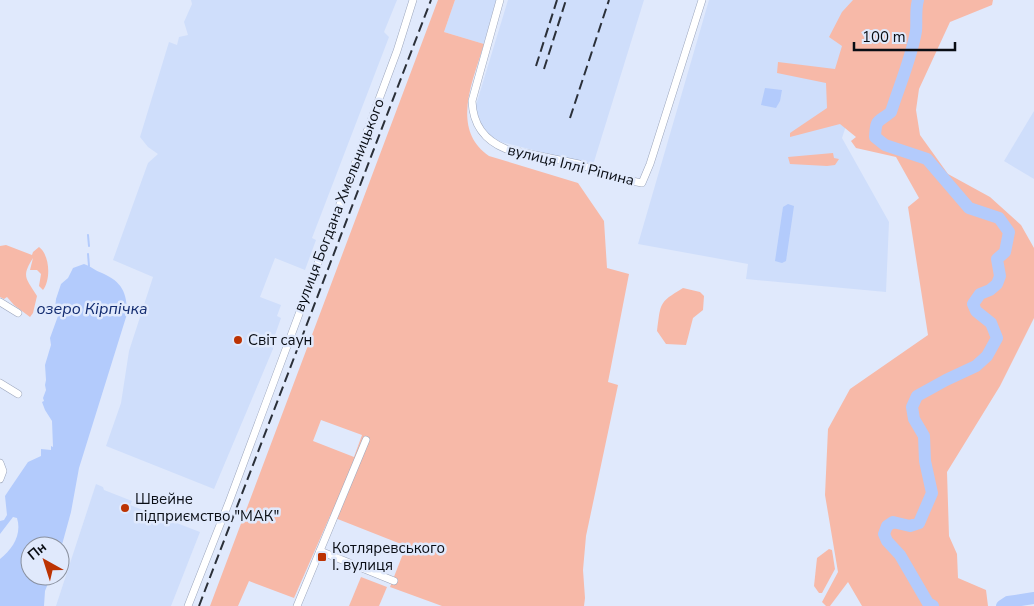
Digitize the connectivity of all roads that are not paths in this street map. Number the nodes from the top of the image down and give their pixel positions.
1 (413, 0) edge
2 (500, 0) edge
3 (702, 0) edge
4 (0, 302) edge
5 (18, 313) dead end
6 (0, 384) edge
7 (18, 394) dead end
8 (366, 440) dead end
9 (0, 463) edge
10 (0, 479) edge
11 (320, 551) junction
12 (394, 581) dead end
13 (299, 605) edge
14 (188, 606) edge

1 - 14 street, вулиця Богдана Хмельницького
2 - 3 street, вулиця Іллі Ріпина
4 - 5 street
6 - 7 street
8 - 11 street
9 - 10 street
11 - 12 street
11 - 13 street

